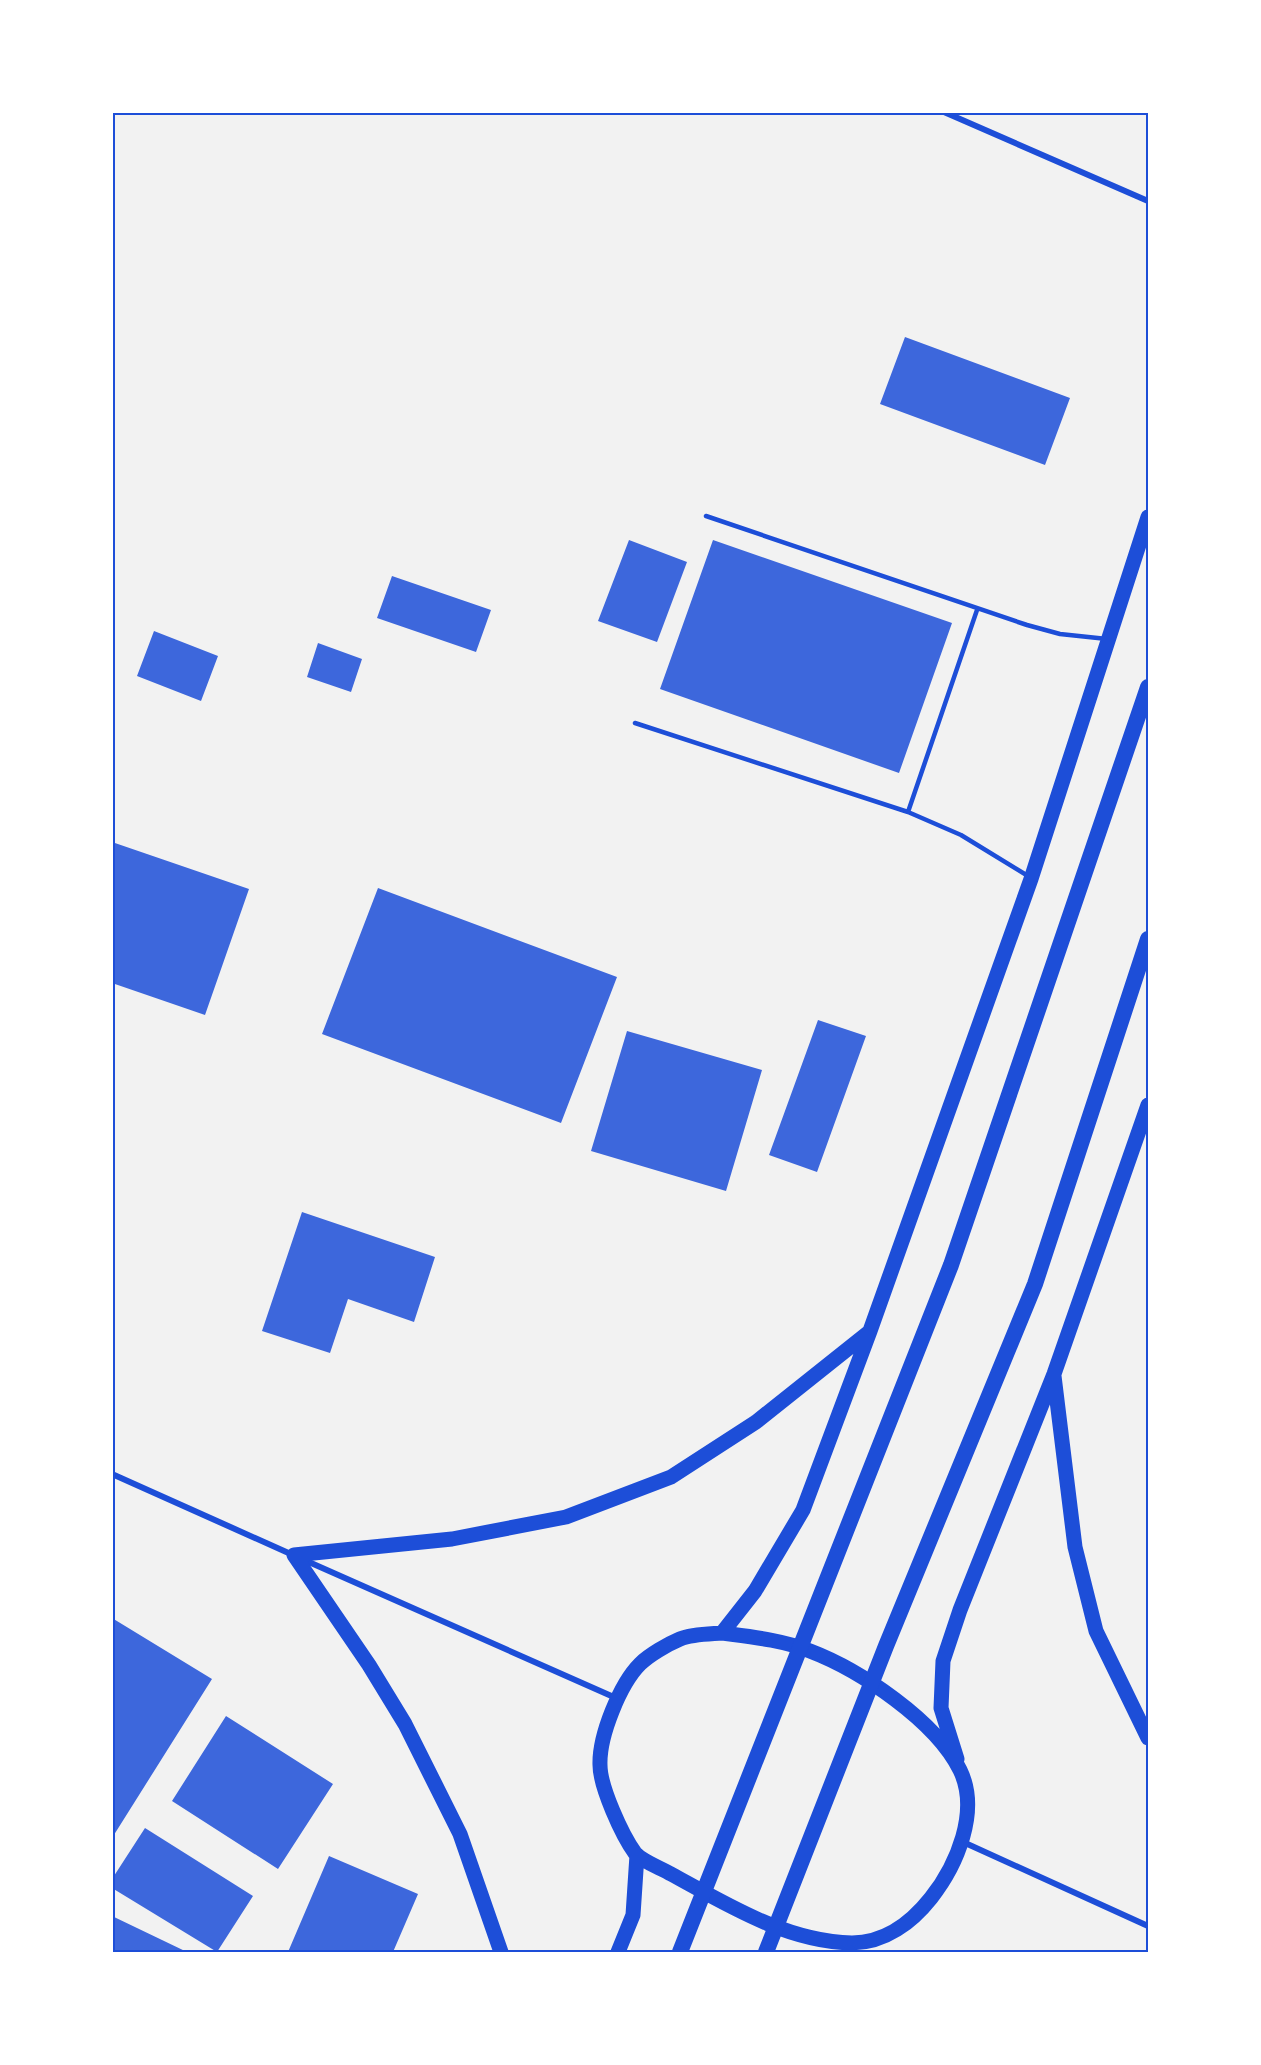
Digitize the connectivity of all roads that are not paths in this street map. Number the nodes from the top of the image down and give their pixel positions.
1 (944, 112) edge
2 (1149, 201) edge
3 (706, 516) dead end
4 (1149, 517) edge
5 (977, 610) junction
6 (1108, 640) junction
7 (1149, 687) edge
8 (635, 723) dead end
9 (908, 812) junction
10 (1031, 879) junction
11 (1149, 939) edge
12 (1149, 1105) edge
13 (870, 1331) junction
14 (1054, 1374) junction
15 (112, 1474) edge
16 (294, 1555) junction
17 (722, 1633) junction
18 (617, 1698) junction
19 (1149, 1738) edge
20 (960, 1771) junction
21 (963, 1842) junction
22 (637, 1855) junction
23 (1149, 1926) edge
24 (890, 1934) junction
25 (501, 1953) edge
26 (618, 1953) edge
27 (680, 1953) edge
28 (766, 1953) edge
29 (869, 1953) edge

1 - 2 street
3 - 5 lane
4 - 6 main road
5 - 6 lane
5 - 9 lane
6 - 10 main road
7 - 27 highway
8 - 9 lane
9 - 10 lane
10 - 13 main road
11 - 28 highway
12 - 14 main road
13 - 16 main road
13 - 17 main road
14 - 19 main road
14 - 20 main road
15 - 16 street
16 - 18 street
16 - 25 main road
17 - 18 main road
17 - 20 main road
18 - 22 main road
20 - 21 main road
21 - 23 street
21 - 24 main road
22 - 24 main road
22 - 26 main road
24 - 29 main road

